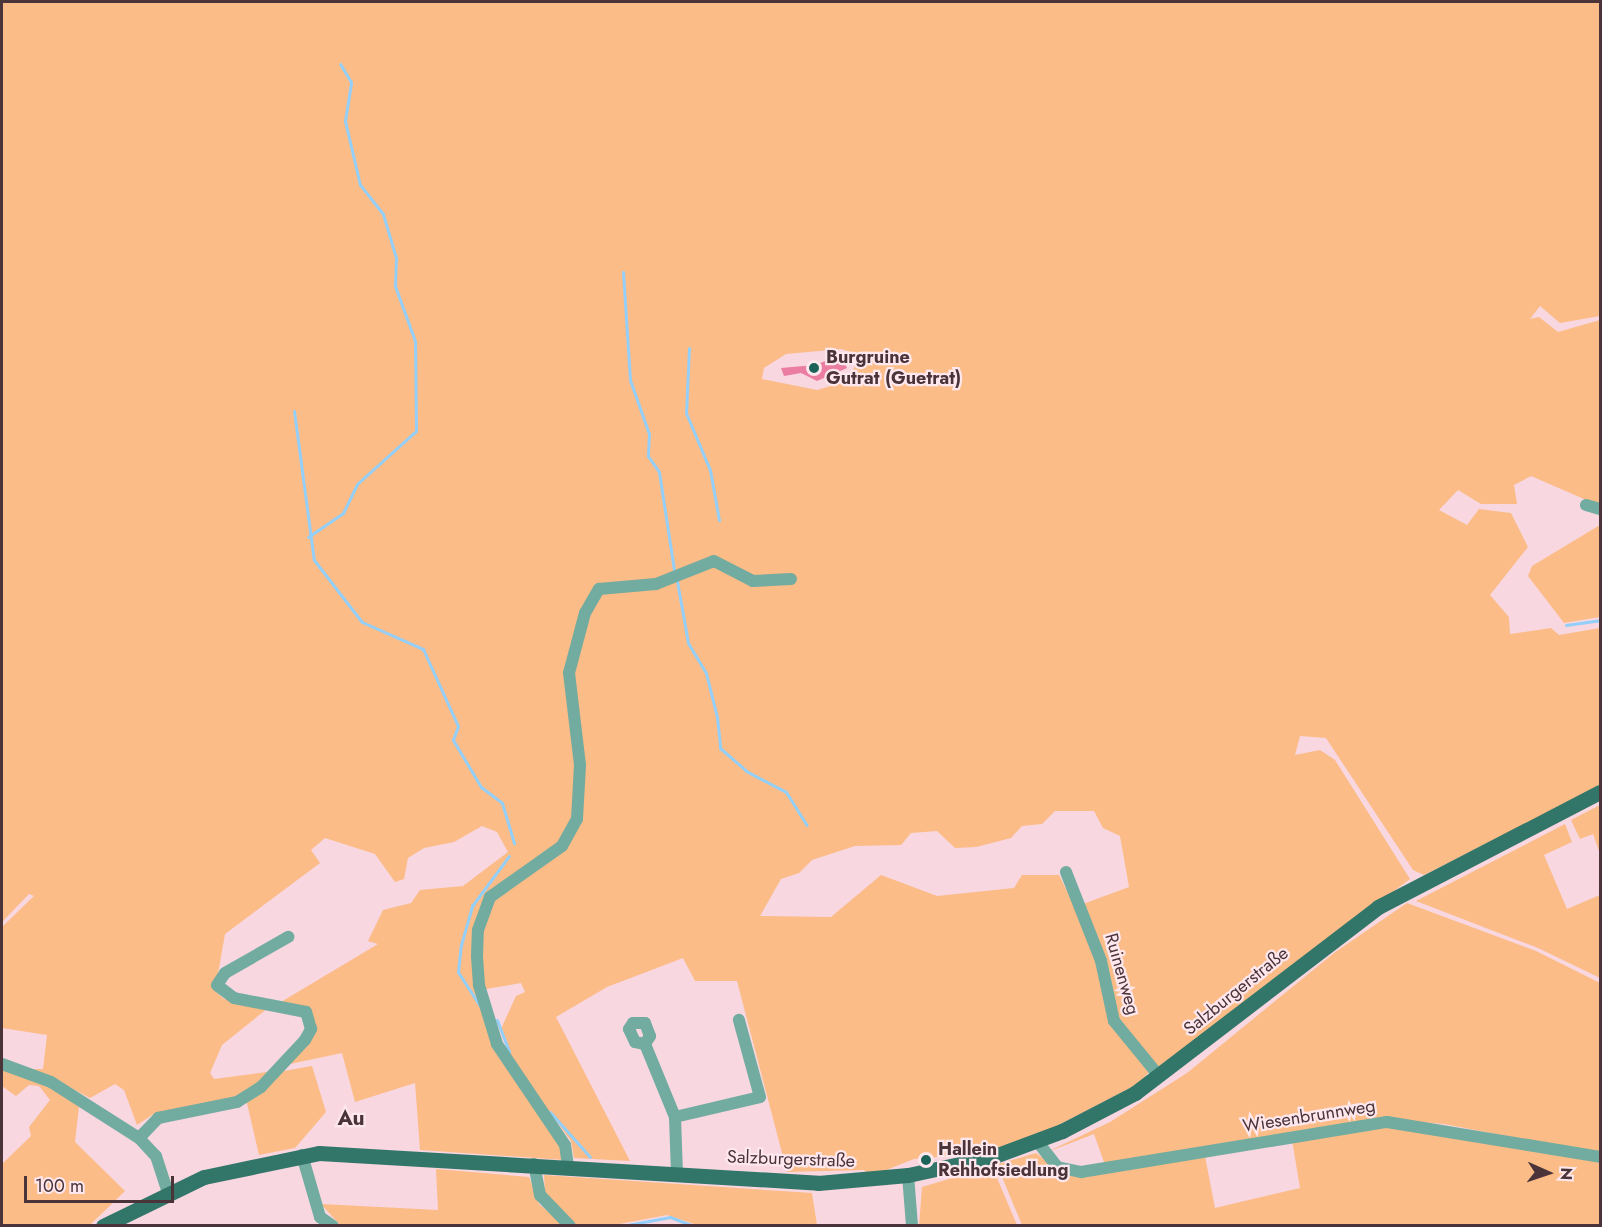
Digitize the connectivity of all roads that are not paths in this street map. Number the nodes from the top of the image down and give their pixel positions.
1 (1586, 505) dead end
2 (1600, 508) edge
3 (791, 579) dead end
4 (1600, 792) edge
5 (1066, 872) dead end
6 (288, 937) dead end
7 (739, 1020) dead end
8 (645, 1044) dead end
9 (2, 1064) edge
10 (1159, 1076) junction
11 (675, 1117) junction
12 (139, 1138) junction
13 (1037, 1142) junction
14 (302, 1155) junction
15 (1600, 1157) edge
16 (568, 1162) junction
17 (534, 1164) junction
18 (678, 1168) junction
19 (908, 1175) junction
20 (167, 1190) junction
21 (103, 1226) edge
22 (333, 1226) edge
23 (570, 1226) edge
24 (912, 1226) edge

1 - 2 street
3 - 16 street
4 - 10 main road, Salzburgerstraße
5 - 10 street, Ruinenweg
6 - 12 street
7 - 11 street
8 - 11 street
9 - 12 street
10 - 13 main road, Salzburgerstraße
11 - 18 street
12 - 20 street
13 - 15 street, Wiesenbrunnweg
13 - 19 main road, Salzburgerstraße
14 - 17 main road, Salzburgerstraße
14 - 20 main road, Salzburgerstraße
14 - 22 street
16 - 17 main road, Salzburgerstraße
16 - 18 main road, Salzburgerstraße
17 - 23 street
18 - 19 main road, Salzburgerstraße
19 - 24 street
20 - 21 main road, Salzburgerstraße

